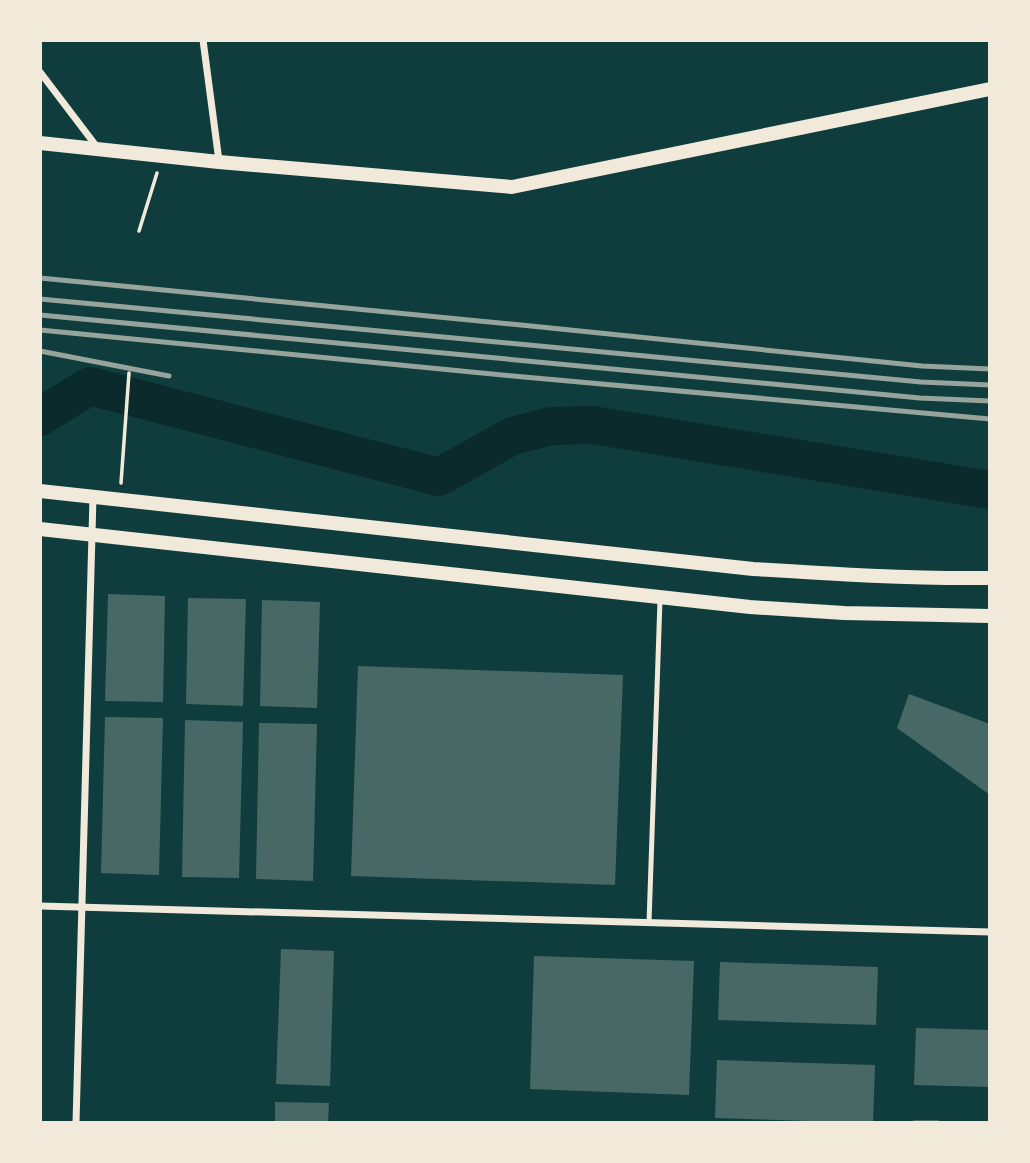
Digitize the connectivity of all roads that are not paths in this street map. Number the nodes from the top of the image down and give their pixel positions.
1 (204, 40) edge
2 (40, 72) edge
3 (990, 89) edge
4 (40, 143) edge
5 (97, 148) junction
6 (219, 162) junction
7 (40, 491) edge
8 (93, 497) junction
9 (40, 529) edge
10 (92, 535) junction
11 (990, 578) edge
12 (660, 597) junction
13 (990, 616) edge
14 (40, 906) edge
15 (82, 907) junction
16 (649, 923) junction
17 (990, 932) edge
18 (76, 1123) edge

1 - 6 street
2 - 5 street
3 - 6 main road
4 - 5 main road
5 - 6 main road
7 - 8 main road
8 - 10 street
8 - 11 main road
9 - 10 main road
10 - 12 main road
10 - 15 street
12 - 13 main road
12 - 16 lane
14 - 15 street
15 - 16 street
15 - 18 street
16 - 17 street

